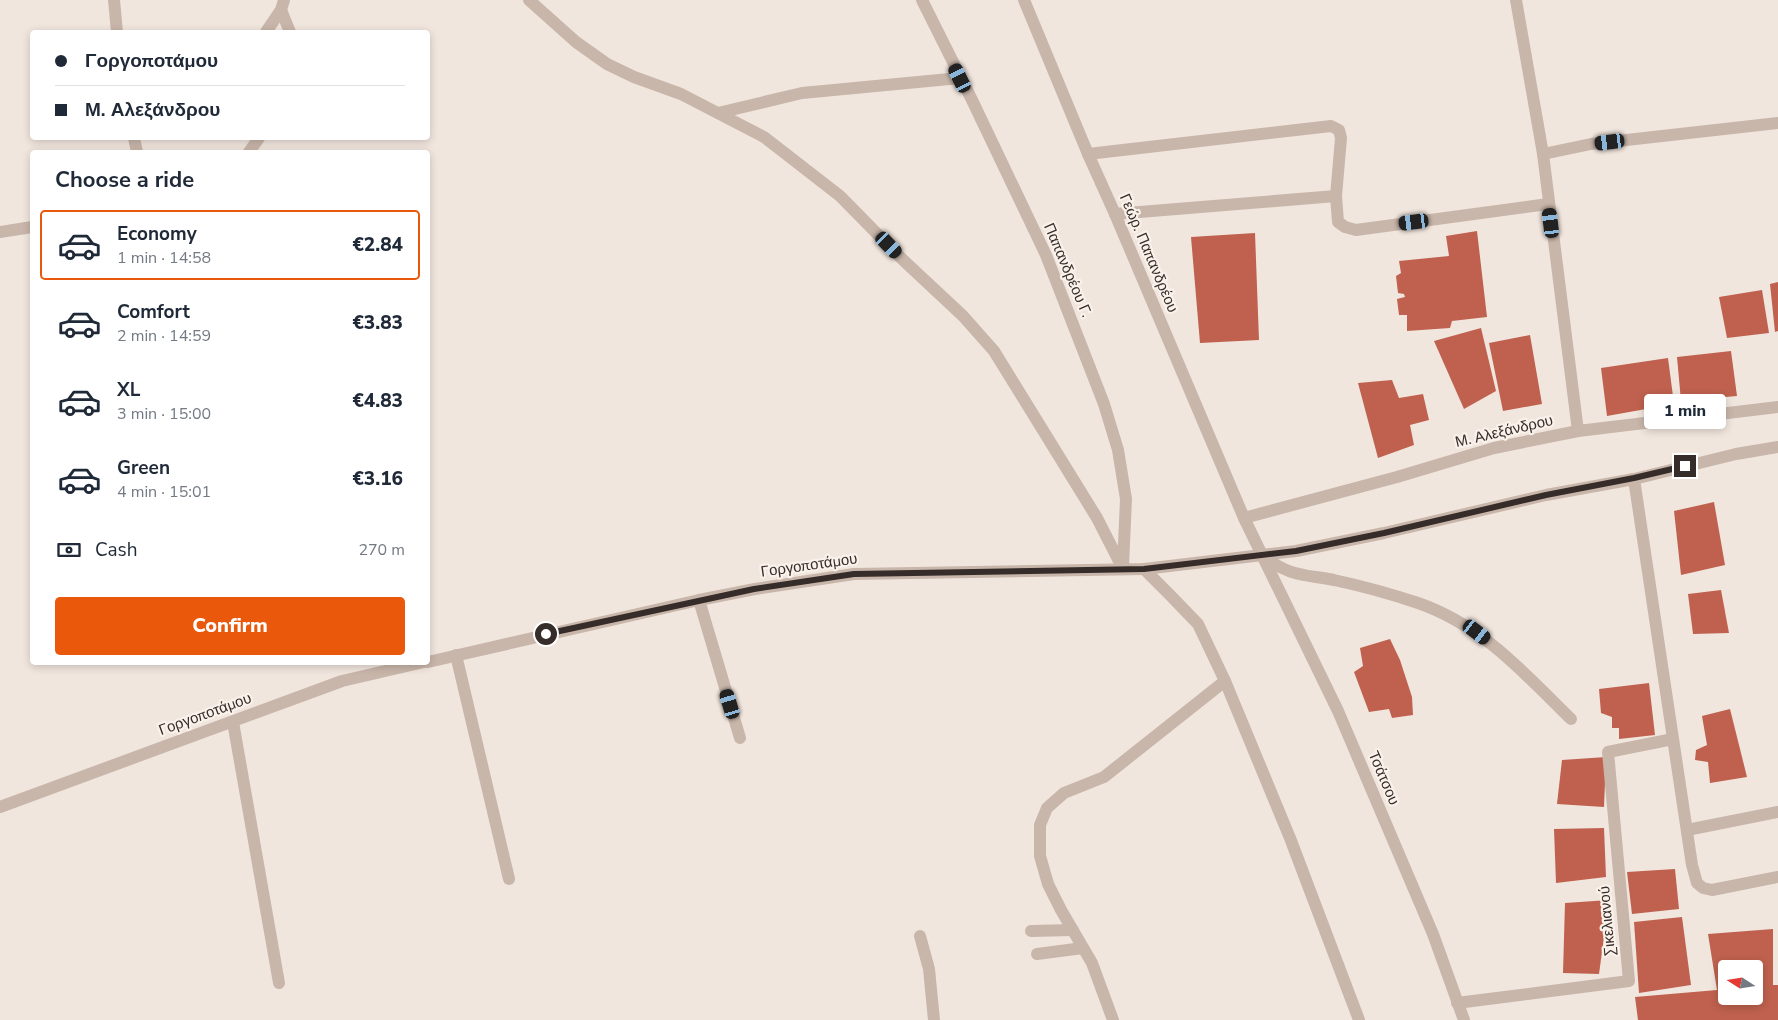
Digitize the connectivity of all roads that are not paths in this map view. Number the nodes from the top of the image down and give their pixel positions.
1 (114, 0) edge
2 (529, 0) edge
3 (922, 0) edge
4 (1024, 0) edge
5 (1516, 0) edge
6 (283, 5) edge
7 (118, 30) edge
8 (267, 30) edge
9 (289, 30) edge
10 (960, 78) junction
11 (718, 113) junction
12 (1778, 123) edge
13 (1088, 154) junction
14 (1543, 154) junction
15 (1336, 196) junction
16 (1548, 204) junction
17 (1115, 214) junction
18 (30, 227) edge
19 (0, 232) edge
20 (1778, 407) edge
21 (1578, 431) junction
22 (1778, 447) edge
23 (1634, 478) junction
24 (1244, 518) junction
25 (1261, 554) junction
26 (1123, 569) junction
27 (1144, 569) junction
28 (698, 600) junction
29 (456, 655) junction
30 (430, 661) edge
31 (413, 665) edge
32 (1225, 681) junction
33 (1571, 719) dead end
34 (233, 722) junction
35 (740, 738) dead end
36 (1673, 739) junction
37 (0, 806) edge
38 (1778, 812) edge
39 (1687, 830) junction
40 (1778, 877) edge
41 (509, 880) dead end
42 (1073, 930) junction
43 (1031, 931) dead end
44 (920, 936) dead end
45 (1083, 948) junction
46 (1037, 954) dead end
47 (279, 983) dead end
48 (1458, 1002) junction
49 (934, 1020) edge
50 (1113, 1020) edge
51 (1360, 1020) edge
52 (1464, 1020) edge

1 - 7 street
2 - 11 street
3 - 10 street, Παπανδρέου Γ.
4 - 13 street, Γεώρ. Παπανδρέου
5 - 14 street
6 - 8 street
6 - 9 street
10 - 11 street
10 - 26 street, Παπανδρέου Γ.
11 - 26 street
12 - 14 street
13 - 15 street
13 - 17 street, Γεώρ. Παπανδρέου
14 - 16 street
15 - 16 street
15 - 17 street
16 - 21 street
17 - 24 street, Γεώρ. Παπανδρέου
18 - 19 street
20 - 21 street, Μ. Αλεξάνδρου
21 - 24 street, Μ. Αλεξάνδρου
22 - 23 street
23 - 25 street
23 - 36 street
24 - 25 street, Γεώρ. Παπανδρέου
25 - 27 street, Γοργοποτάμου
25 - 33 street
25 - 48 street, Τσάτσου
26 - 27 street, Γοργοποτάμου
26 - 28 street, Γοργοποτάμου
27 - 32 street
28 - 29 street, Γοργοποτάμου
28 - 35 street
29 - 30 street, Γοργοποτάμου
29 - 41 street
31 - 34 street, Γοργοποτάμου
32 - 42 street
32 - 51 street
34 - 37 street, Γοργοποτάμου
34 - 47 street
36 - 39 street
36 - 48 street, Σικελιανού
38 - 39 street
39 - 40 street
42 - 43 street
42 - 45 street
44 - 49 street
45 - 46 street
45 - 50 street
48 - 52 street, Τσάτσου

